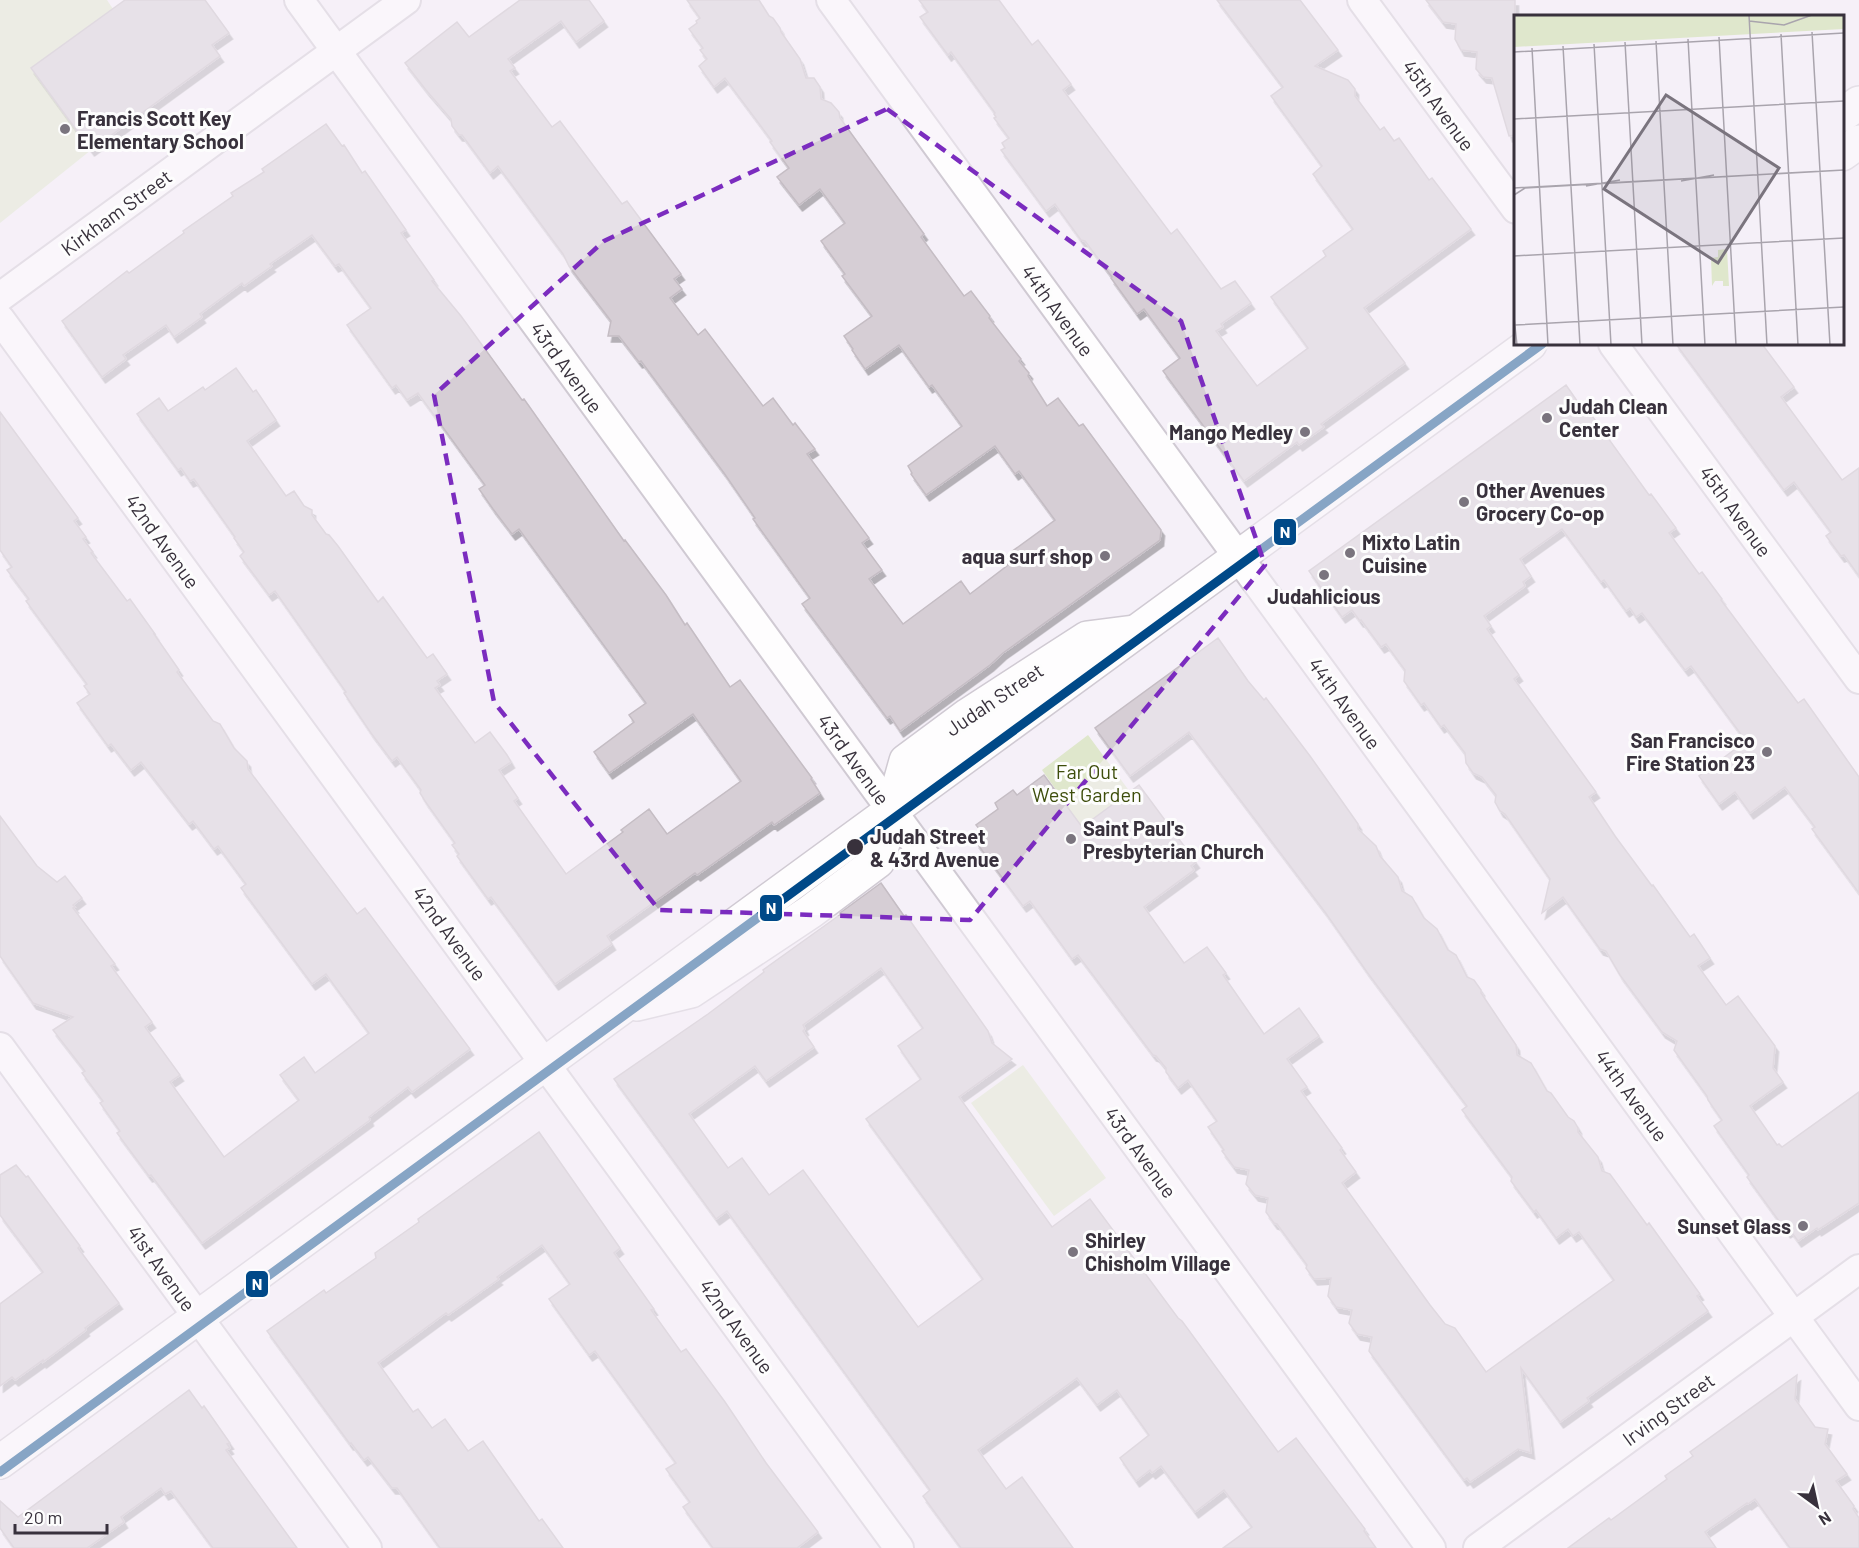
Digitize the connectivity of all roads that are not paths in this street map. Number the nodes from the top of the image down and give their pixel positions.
1 (299, 0) edge
2 (406, 0) edge
3 (831, 0) edge
4 (1362, 0) edge
5 (336, 51) junction
6 (1859, 103) edge
7 (1844, 114) edge
8 (1859, 142) edge
9 (1844, 153) edge
10 (1514, 208) edge
11 (0, 297) edge
12 (0, 319) edge
13 (1529, 345) edge
14 (1614, 345) edge
15 (1238, 557) junction
16 (1859, 679) edge
17 (892, 811) junction
18 (0, 1047) edge
19 (545, 1064) junction
20 (1859, 1269) edge
21 (198, 1317) junction
22 (1794, 1317) junction
23 (1859, 1406) edge
24 (0, 1462) edge
25 (367, 1548) edge
26 (899, 1548) edge
27 (1431, 1548) edge
28 (1478, 1548) edge

1 - 5 street, 43rd Avenue
2 - 5 street, Kirkham Street
3 - 15 street, 44th Avenue
4 - 10 street, 45th Avenue
5 - 11 street, Kirkham Street
5 - 17 street, 43rd Avenue
6 - 7 street
8 - 9 street
12 - 19 street, 42nd Avenue
13 - 15 street, Judah Street
14 - 16 street, 45th Avenue
15 - 17 street, Judah Street
15 - 22 street, 44th Avenue
17 - 19 street, Judah Street
17 - 27 street, 43rd Avenue
18 - 21 street, 41st Avenue
19 - 21 street, Judah Street
19 - 26 street, 42nd Avenue
20 - 22 street, Irving Street
21 - 24 street, Judah Street
21 - 25 street, 41st Avenue
22 - 23 street, 44th Avenue
22 - 28 street, Irving Street

